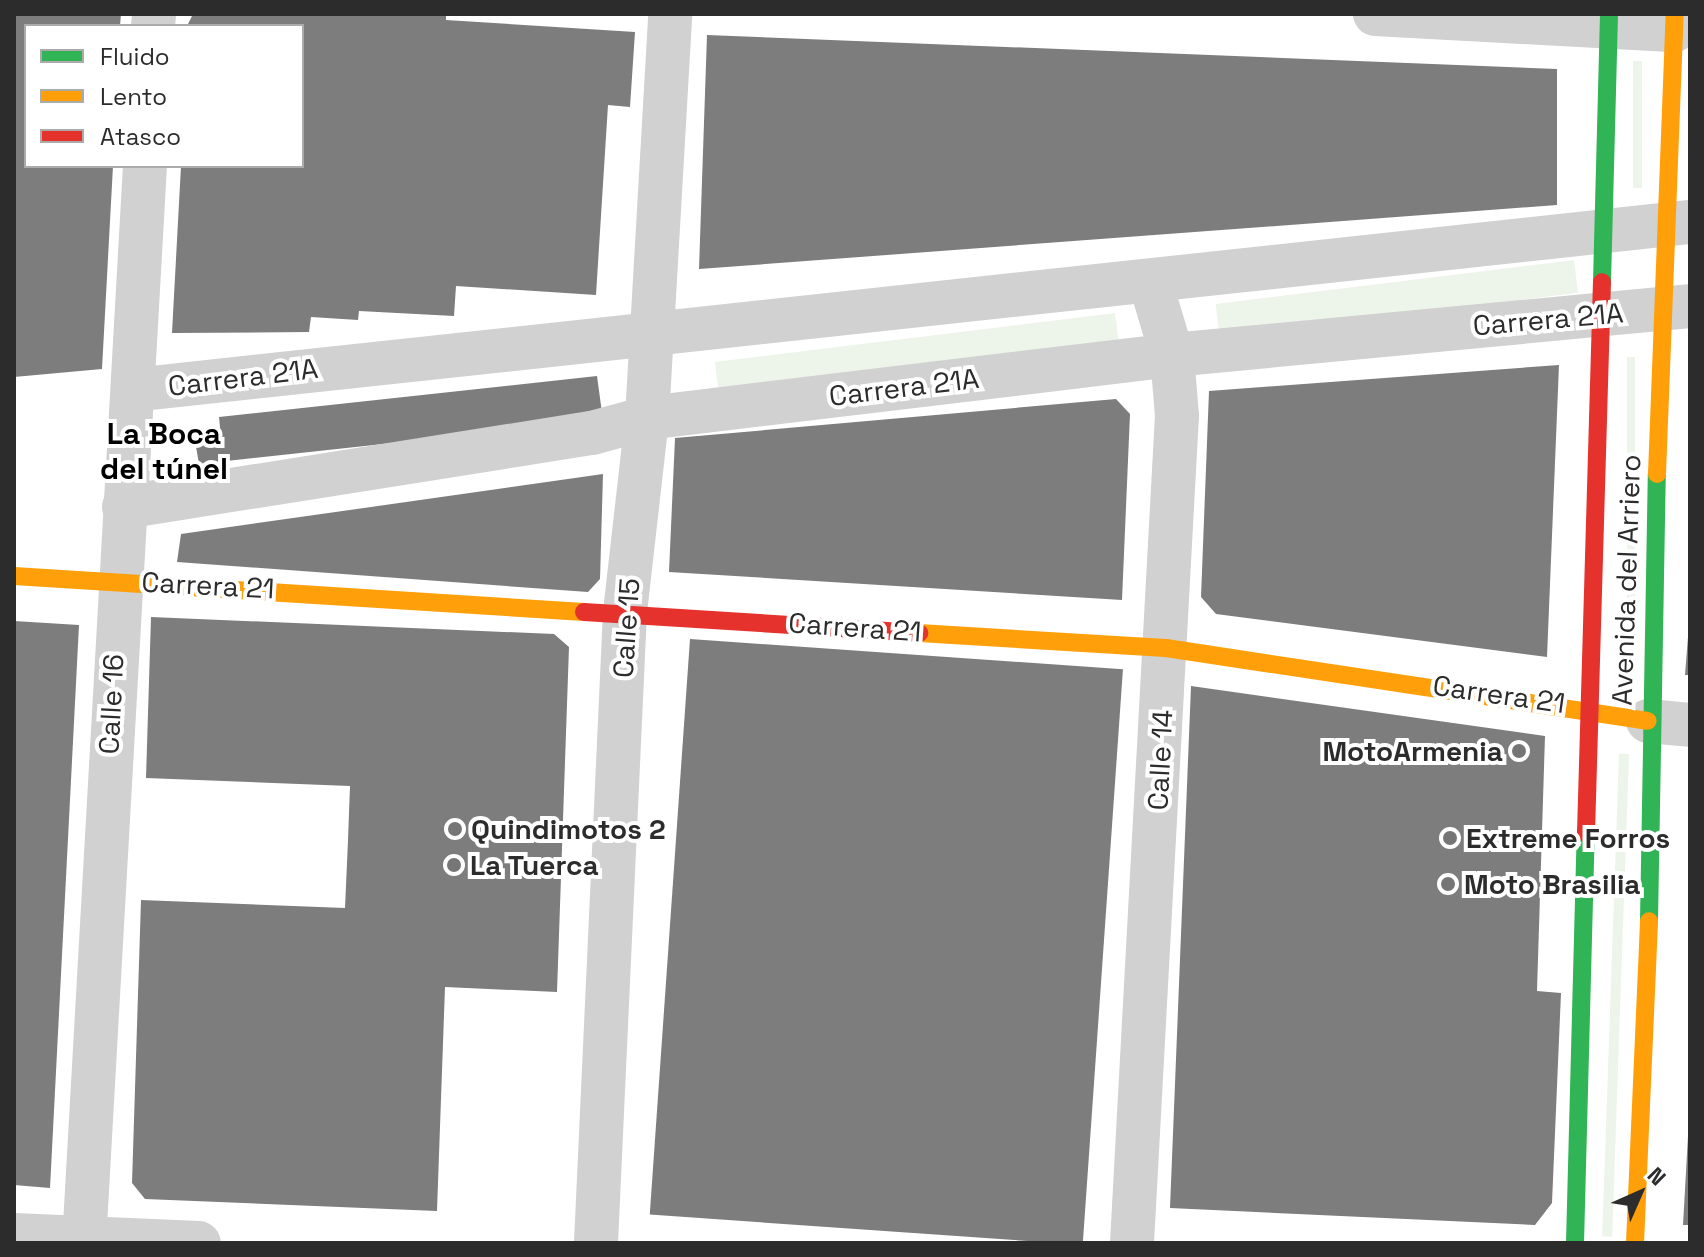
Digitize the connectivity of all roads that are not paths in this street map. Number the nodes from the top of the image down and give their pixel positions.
1 (670, 14) edge
2 (1375, 14) edge
3 (1609, 20) edge
4 (1675, 22) edge
5 (145, 168) edge
6 (1678, 223) edge
7 (1607, 230) junction
8 (1150, 281) junction
9 (1677, 307) edge
10 (1601, 314) junction
11 (649, 330) junction
12 (1172, 355) junction
13 (133, 390) junction
14 (647, 418) junction
15 (124, 507) junction
16 (14, 576) edge
17 (117, 580) junction
18 (625, 612) junction
19 (1166, 648) junction
20 (1591, 707) junction
21 (1669, 723) edge
22 (14, 1235) edge
23 (84, 1241) edge
24 (199, 1243) edge
25 (596, 1243) edge
26 (1132, 1243) edge
27 (1575, 1243) edge
28 (1635, 1243) edge

1 - 11 street, Calle 15
2 - 3 street
3 - 4 street
3 - 7 street, Avenida del Arriero
4 - 6 street, Avenida del Arriero
5 - 13 street, Calle 16
6 - 7 street, Carrera 21A
6 - 9 street, Avenida del Arriero
7 - 8 street, Carrera 21A
7 - 10 street, Avenida del Arriero
8 - 11 street, Carrera 21A
8 - 12 street, Calle 14
9 - 10 street, Carrera 21A
9 - 21 street, Avenida del Arriero
10 - 12 street, Carrera 21A
10 - 20 street, Avenida del Arriero
11 - 13 street, Carrera 21A
11 - 14 street, Calle 15
12 - 14 street, Carrera 21A
12 - 19 street, Calle 14
13 - 15 street, Calle 16
14 - 15 street, Carrera 21A
14 - 18 street, Calle 15
15 - 17 street, Calle 16
16 - 17 street, Carrera 21
17 - 18 street, Carrera 21
17 - 23 street, Calle 16
18 - 19 street, Carrera 21
18 - 25 street, Calle 15
19 - 20 street, Carrera 21
19 - 26 street, Calle 14
20 - 21 street, Carrera 21
20 - 27 street, Avenida del Arriero
21 - 28 street, Avenida del Arriero
22 - 23 street
23 - 24 street

